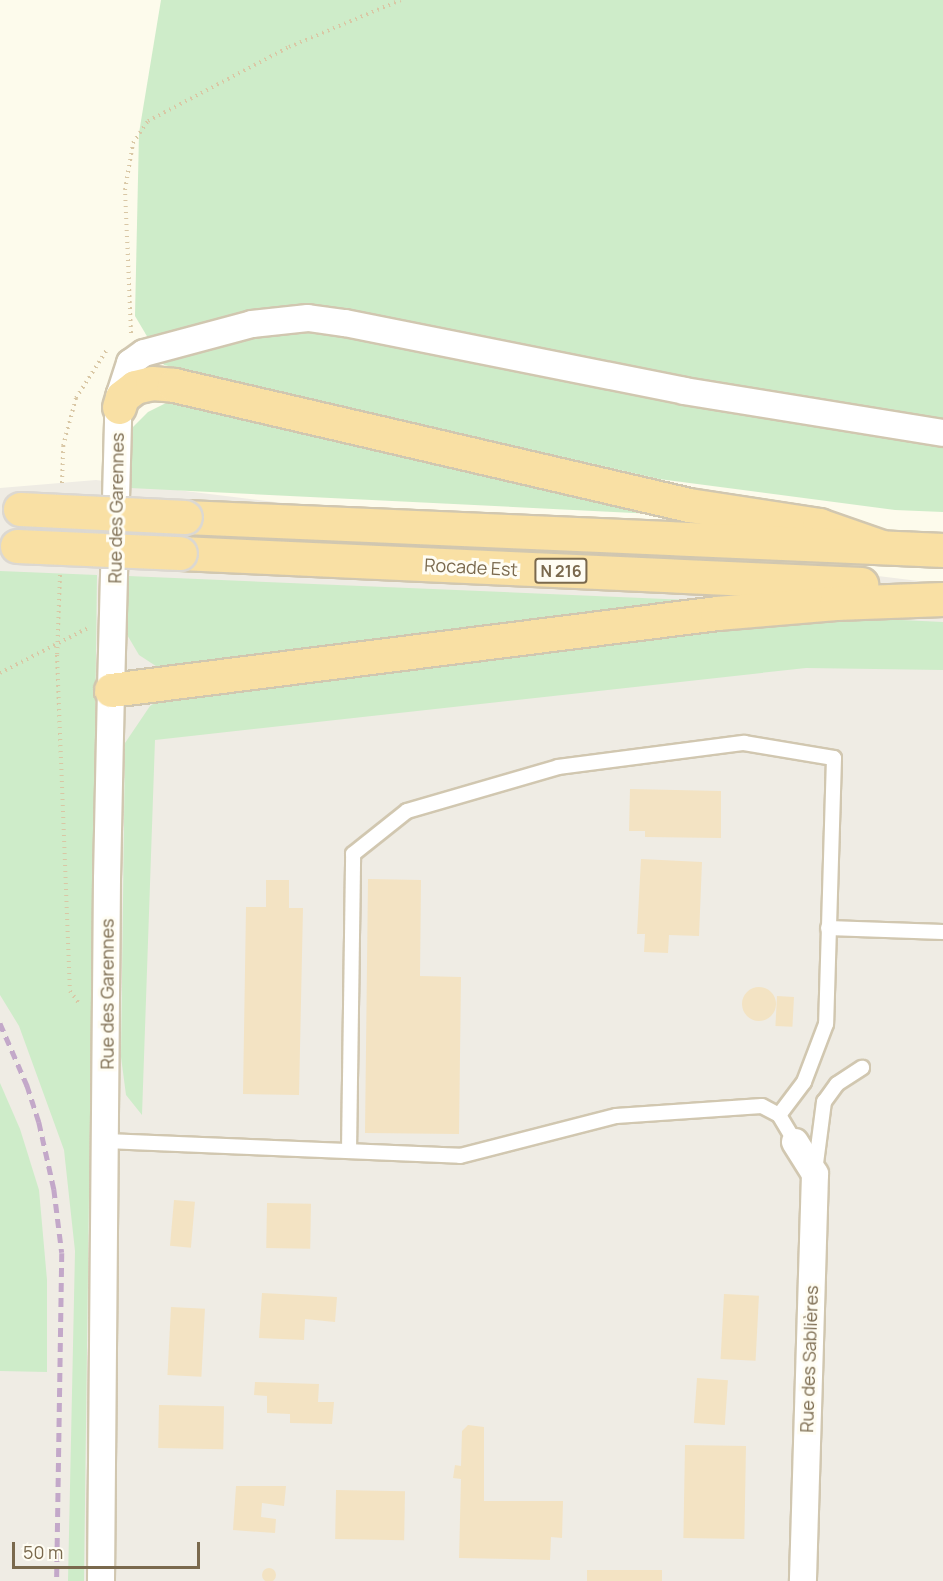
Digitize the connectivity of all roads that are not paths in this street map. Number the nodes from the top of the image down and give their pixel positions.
1 (119, 407) junction
2 (943, 433) edge
3 (10, 509) edge
4 (8, 545) edge
5 (882, 547) junction
6 (943, 550) edge
7 (943, 587) edge
8 (943, 599) edge
9 (111, 690) junction
10 (828, 928) junction
11 (943, 932) edge
12 (862, 1068) dead end
13 (779, 1115) junction
14 (106, 1141) junction
15 (795, 1142) joint
16 (349, 1151) junction
17 (815, 1174) junction
18 (101, 1581) edge
19 (803, 1581) edge

1 - 2 street, Rue des Garennes
1 - 5 highway
1 - 9 street, Rue des Garennes
3 - 5 highway, Rocade Est / N 216, bridge
4 - 7 highway, Rocade Est / N 216, bridge
5 - 6 highway, Rocade Est / N 216
8 - 9 highway
9 - 14 street, Rue des Garennes
10 - 11 lane
10 - 13 lane
10 - 16 lane
12 - 17 lane
13 - 15 lane
13 - 16 lane
14 - 16 lane
14 - 18 street, Rue des Garennes
15 - 17 street
17 - 19 street, Rue des Sablières

